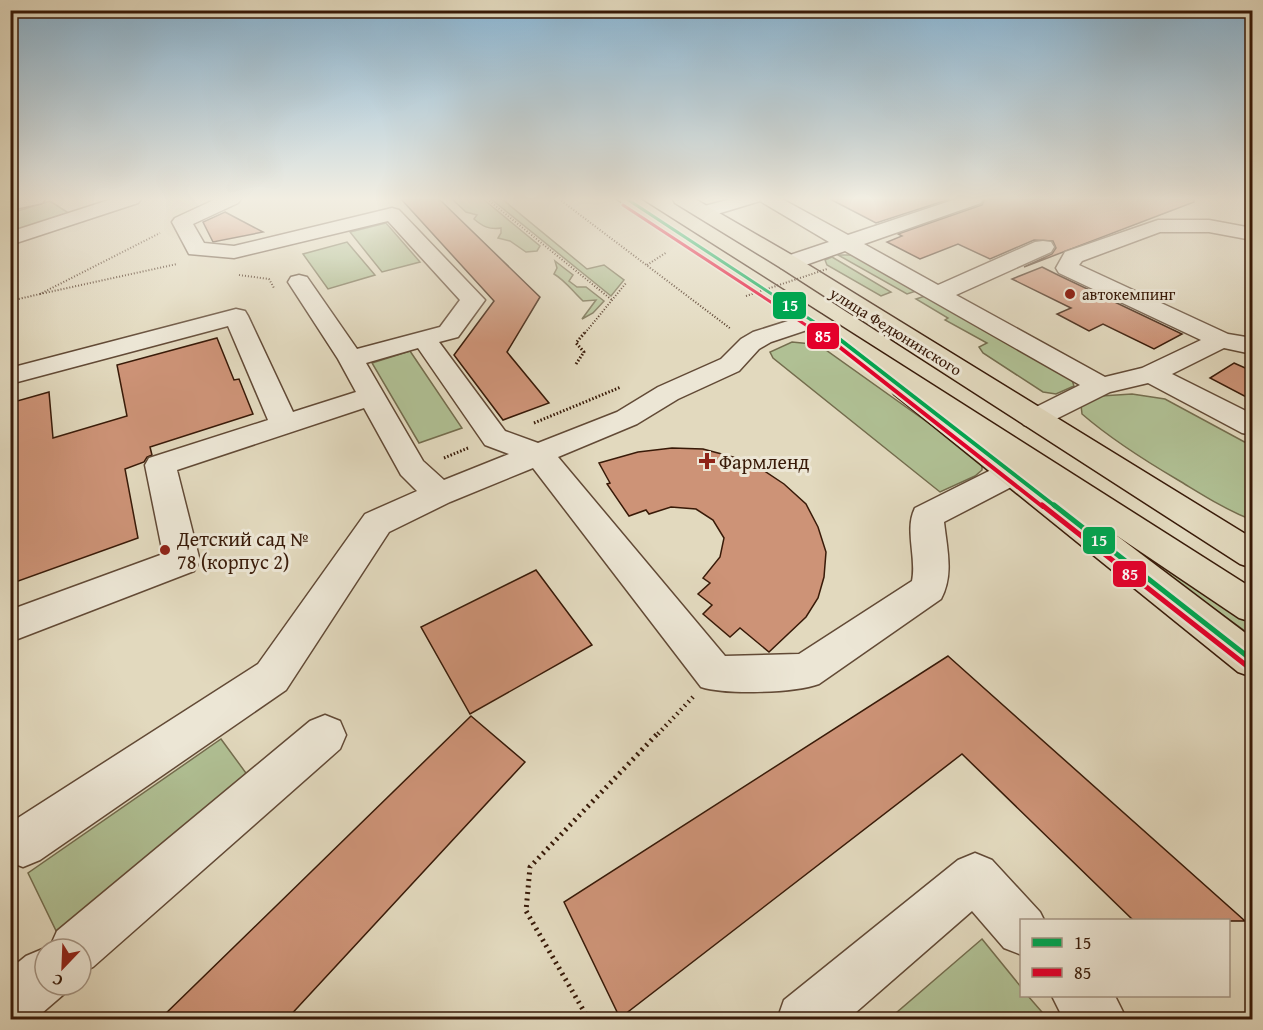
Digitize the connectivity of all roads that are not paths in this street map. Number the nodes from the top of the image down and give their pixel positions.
1 (196, 247) edge
2 (285, 247) edge
3 (423, 247) edge
4 (701, 247) edge
5 (762, 247) edge
6 (836, 247) edge
7 (855, 247) edge
8 (1043, 247) dead end
9 (1100, 247) edge
10 (789, 263) junction
11 (299, 282) dead end
12 (938, 294) junction
13 (813, 320) junction
14 (424, 339) junction
15 (841, 339) junction
16 (1221, 340) junction
17 (1252, 346) edge
18 (351, 359) junction
19 (1151, 374) junction
20 (10, 376) edge
21 (1101, 386) junction
22 (372, 396) junction
23 (1040, 423) junction
24 (284, 424) junction
25 (1252, 426) edge
26 (539, 454) junction
27 (1012, 473) junction
28 (439, 494) junction
29 (1252, 532) edge
30 (1252, 555) edge
31 (1252, 607) edge
32 (10, 626) edge
33 (1252, 660) edge
34 (325, 735) dead end
35 (23, 843) dead end
36 (1020, 928) edge
37 (89, 937) edge
38 (33, 985) edge
39 (1080, 997) edge
40 (10, 1004) edge
41 (804, 1020) edge
42 (1100, 1020) edge

1 - 2 lane
3 - 14 lane
4 - 13 main road, улица Федюнинского
5 - 10 main road, улица Федюнинского
6 - 10 lane
7 - 12 lane
8 - 12 lane
9 - 16 lane
10 - 23 main road, улица Федюнинского
11 - 18 lane
12 - 21 lane
13 - 15 main road, улица Федюнинского
13 - 26 lane
14 - 18 lane
14 - 26 lane
15 - 27 main road
15 - 31 main road
16 - 17 lane
16 - 19 lane
18 - 22 lane
19 - 21 lane
19 - 25 lane
20 - 24 lane
21 - 23 lane
22 - 24 lane
22 - 28 lane
23 - 29 main road
23 - 30 main road
24 - 32 lane
26 - 27 lane
26 - 28 lane
27 - 33 main road
28 - 35 lane
34 - 37 lane
36 - 41 lane
38 - 40 lane
39 - 42 lane

